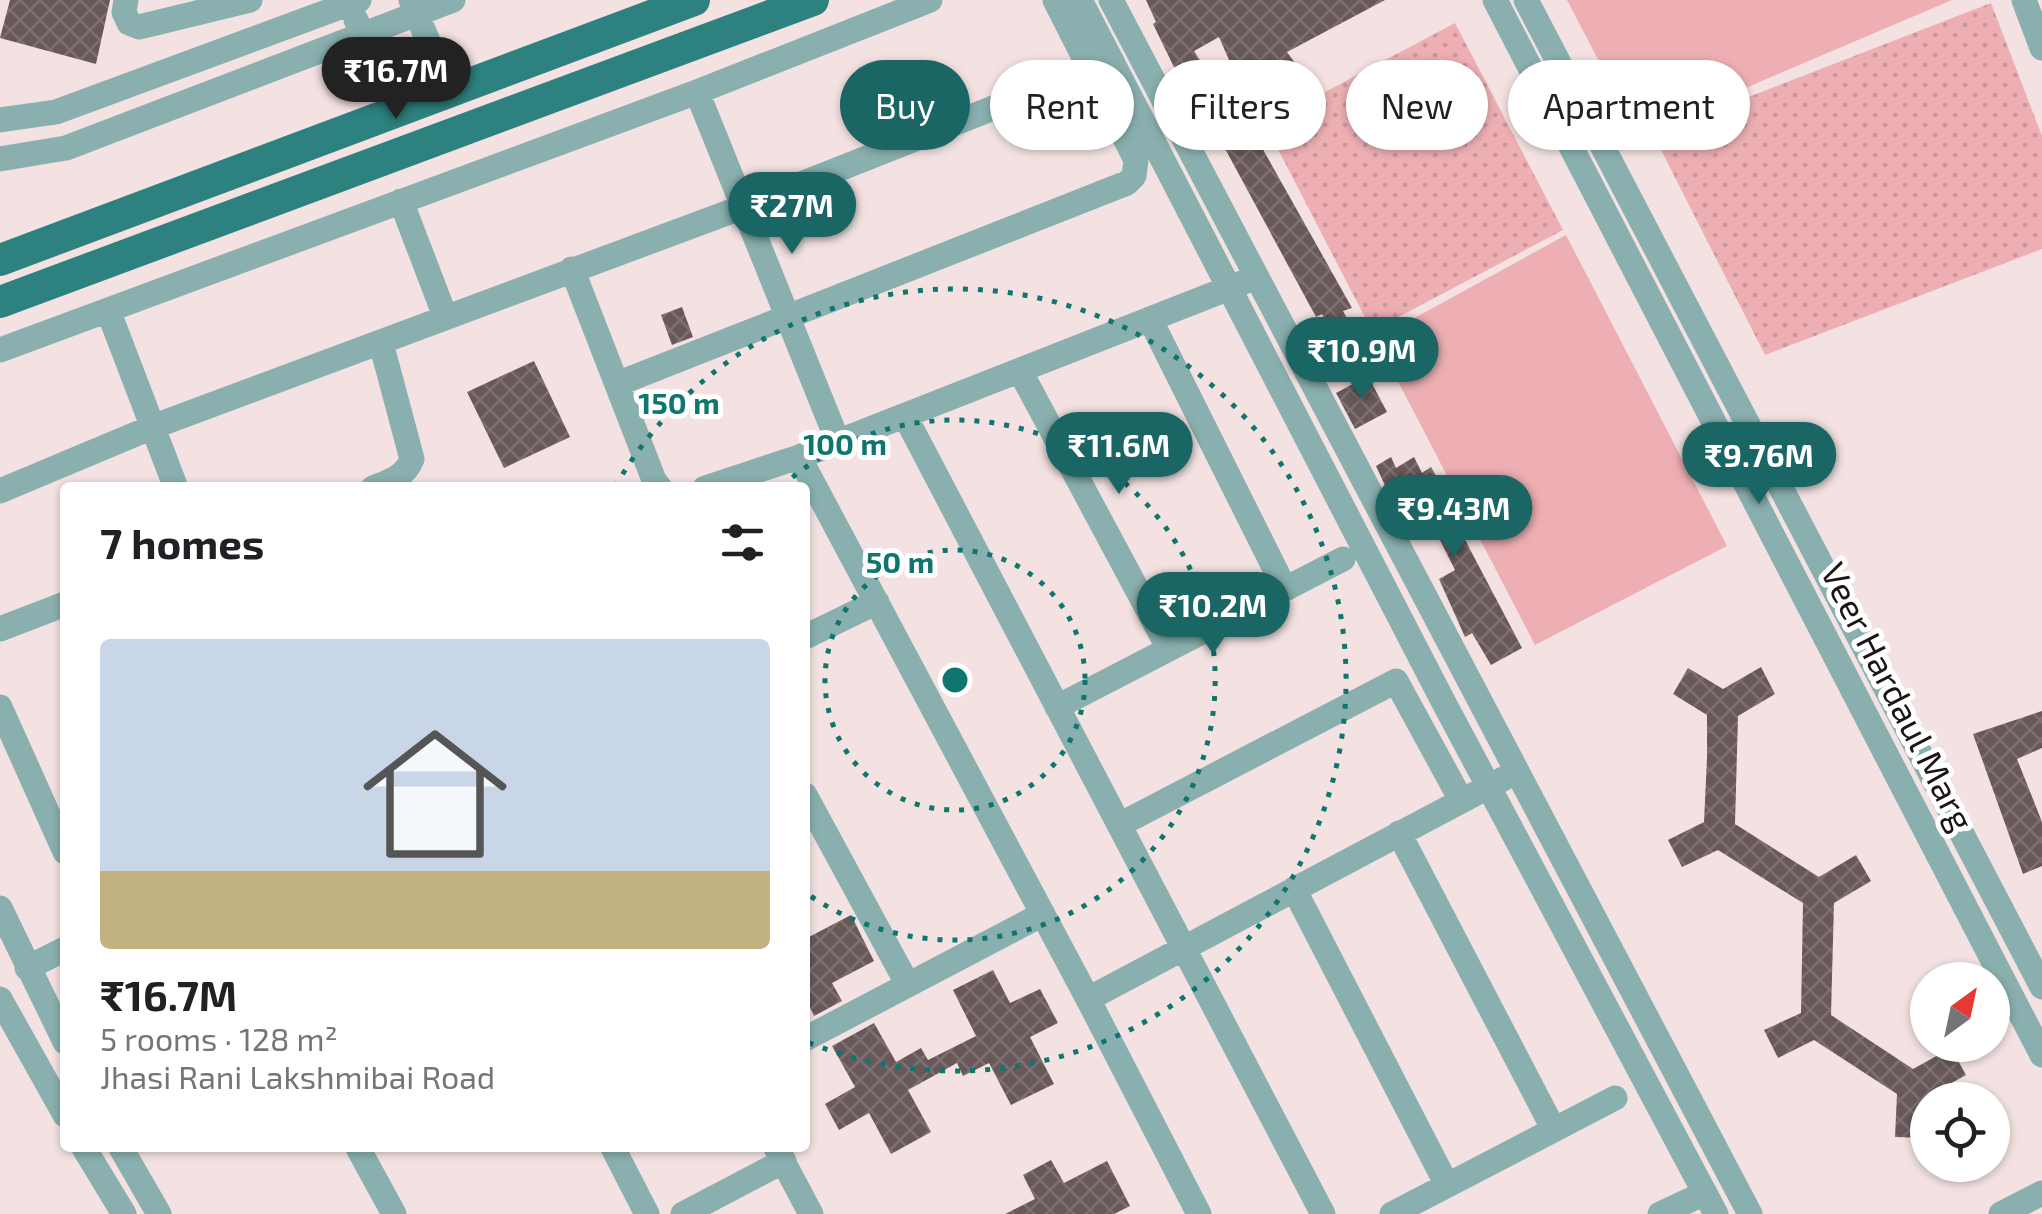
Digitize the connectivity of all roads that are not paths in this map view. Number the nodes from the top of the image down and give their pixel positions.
1 (126, 0) edge
2 (250, 0) edge
3 (453, 0) edge
4 (694, 0) edge
5 (814, 0) edge
6 (930, 0) edge
7 (1055, 0) edge
8 (1080, 0) edge
9 (1111, 0) edge
10 (1495, 0) edge
11 (1526, 0) edge
12 (2024, 0) edge
13 (354, 2) edge
14 (414, 7) edge
15 (363, 35) junction
16 (2041, 41) edge
17 (1098, 60) edge
18 (1100, 60) edge
19 (449, 92) junction
20 (696, 92) junction
21 (990, 110) edge
22 (396, 112) junction
23 (0, 120) edge
24 (1134, 121) edge
25 (1132, 150) edge
26 (0, 159) edge
27 (402, 201) junction
28 (743, 206) junction
29 (0, 260) edge
30 (572, 269) junction
31 (1256, 277) junction
32 (1231, 289) junction
33 (0, 302) edge
34 (108, 310) junction
35 (444, 316) junction
36 (786, 318) junction
37 (1150, 319) junction
38 (380, 343) junction
39 (0, 350) edge
40 (1020, 370) junction
41 (616, 384) junction
42 (905, 416) junction
43 (155, 426) junction
44 (838, 442) junction
45 (799, 457) junction
46 (174, 482) edge
47 (388, 482) edge
48 (656, 482) edge
49 (723, 482) edge
50 (0, 491) edge
51 (1343, 559) dead end
52 (1284, 590) junction
53 (876, 602) junction
54 (60, 606) edge
55 (0, 629) edge
56 (810, 635) edge
57 (1169, 649) junction
58 (0, 707) edge
59 (1057, 707) junction
60 (1516, 772) junction
61 (1489, 787) junction
62 (1461, 800) junction
63 (810, 804) edge
64 (1119, 825) junction
65 (1399, 833) junction
66 (60, 841) edge
67 (1294, 890) junction
68 (0, 908) edge
69 (1043, 914) junction
70 (2033, 947) edge
71 (1184, 948) junction
72 (60, 952) edge
73 (1994, 961) junction
74 (28, 968) junction
75 (908, 985) junction
76 (2042, 987) edge
77 (2013, 998) junction
78 (1088, 999) junction
79 (0, 1000) edge
80 (60, 1032) edge
81 (810, 1035) edge
82 (2042, 1055) edge
83 (1615, 1098) dead end
84 (60, 1106) edge
85 (1554, 1130) junction
86 (86, 1152) edge
87 (122, 1152) edge
88 (360, 1152) edge
89 (615, 1152) edge
90 (780, 1154) edge
91 (1447, 1186) junction
92 (2042, 1193) edge
93 (1710, 1204) edge
94 (1671, 1212) edge
95 (124, 1214) edge
96 (159, 1214) edge
97 (394, 1214) edge
98 (647, 1214) edge
99 (683, 1214) edge
100 (812, 1214) edge
101 (1198, 1214) edge
102 (1324, 1214) edge
103 (1392, 1214) edge
104 (1750, 1214) edge
105 (2002, 1214) edge

1 - 2 street
3 - 14 street
4 - 19 main road
5 - 33 main road
6 - 20 street
7 - 17 street
8 - 18 street
9 - 31 street
10 - 73 street, Veer Hardaul Marg
11 - 70 street, Veer Hardaul Marg
12 - 16 street
13 - 15 street
13 - 23 street
14 - 15 street
14 - 19 street
15 - 22 street
15 - 26 street
19 - 22 main road
20 - 27 street
20 - 28 street
21 - 28 street
22 - 29 main road
24 - 32 street
25 - 36 street
27 - 34 street
27 - 35 street
28 - 30 street
28 - 36 street
30 - 35 street
30 - 41 street
31 - 32 street
31 - 60 street
32 - 37 street
32 - 61 street
34 - 39 street
34 - 43 street
35 - 38 street
36 - 41 street
36 - 44 street
37 - 40 street
37 - 52 street
38 - 43 street
38 - 47 street
40 - 42 street
40 - 57 street
41 - 48 street
42 - 44 street
42 - 59 street
43 - 46 street
43 - 50 street
44 - 45 street
45 - 49 street
45 - 53 street
51 - 52 street
52 - 57 street
53 - 56 street
53 - 69 street
54 - 55 street
57 - 59 street
58 - 66 street
59 - 64 street
60 - 61 street
60 - 104 street
61 - 62 street
61 - 93 street
62 - 64 street
62 - 65 street
63 - 75 street
64 - 71 street
65 - 67 street
65 - 85 street
67 - 71 street
67 - 91 street
68 - 74 street
69 - 75 street
69 - 78 street
70 - 73 street
70 - 76 street, Veer Hardaul Marg
71 - 78 street
71 - 102 street
72 - 74 street
73 - 77 street, Veer Hardaul Marg
74 - 80 street
75 - 81 street
76 - 77 street
77 - 82 street, Veer Hardaul Marg
78 - 101 street
79 - 84 street
83 - 85 street
85 - 91 street
86 - 95 street
87 - 96 street
88 - 97 street
89 - 98 street
90 - 99 street
90 - 100 street
91 - 103 street
92 - 105 street
93 - 94 street

